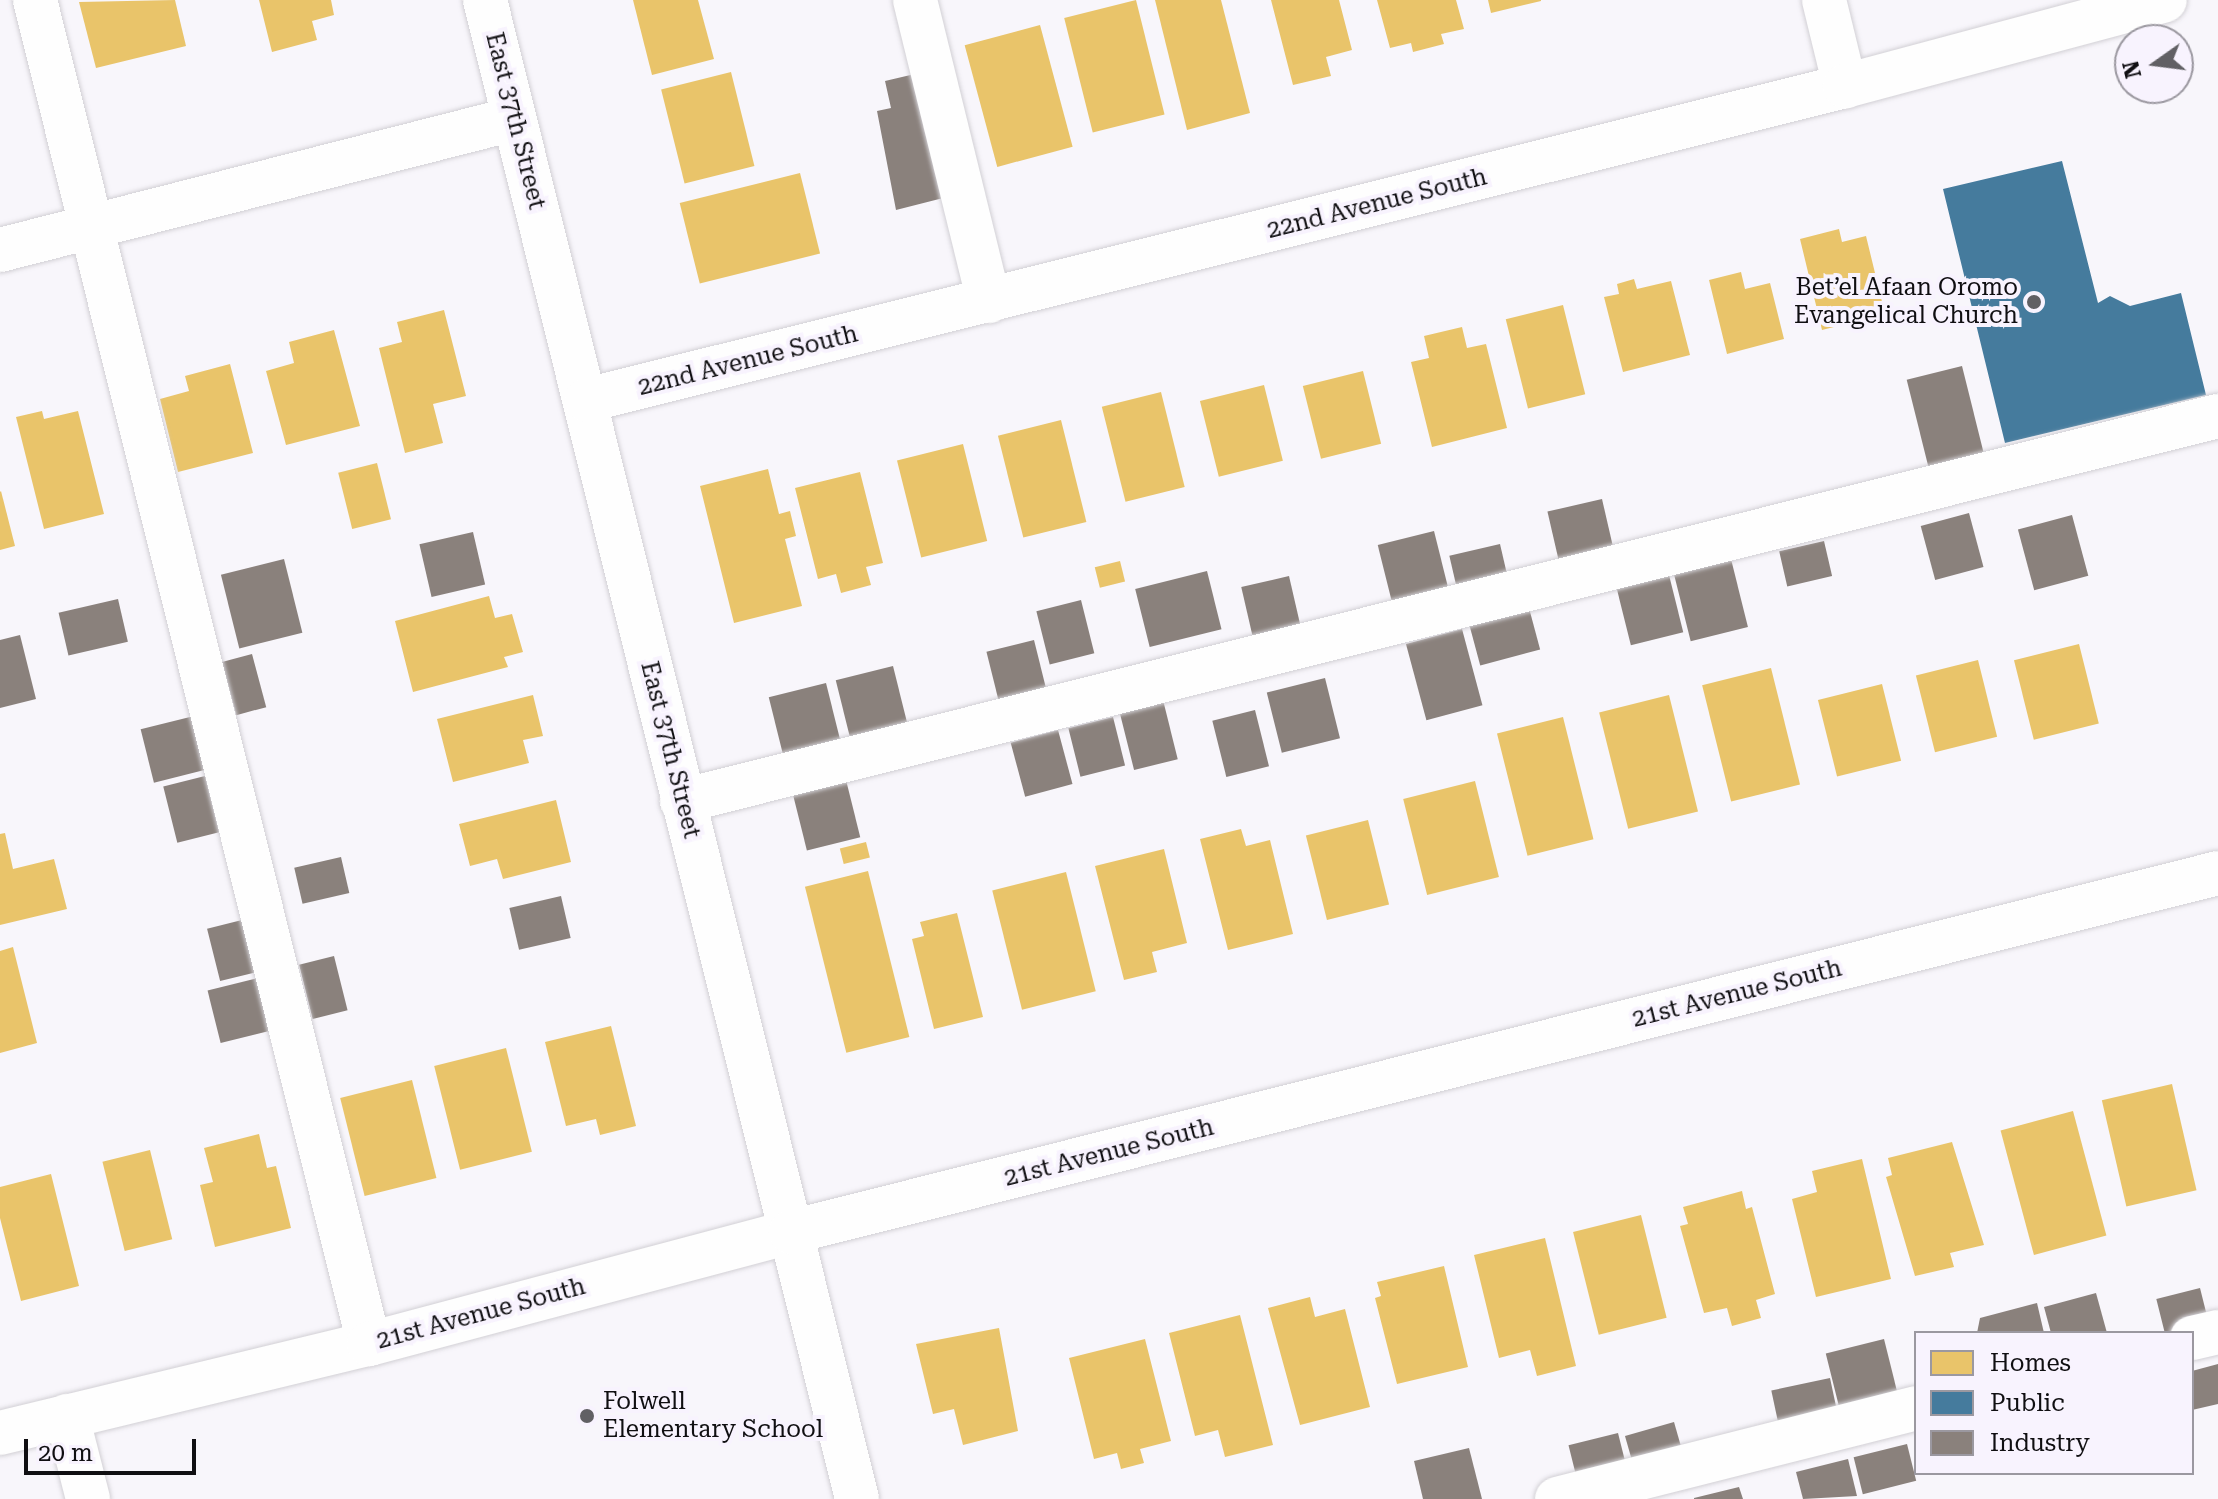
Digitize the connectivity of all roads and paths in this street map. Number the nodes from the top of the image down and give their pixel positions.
1 (35, 0) edge
2 (485, 0) edge
3 (915, 0) edge
4 (1824, 0) edge
5 (2165, 0) edge
6 (1845, 86) junction
7 (513, 119) junction
8 (91, 226) junction
9 (0, 250) edge
10 (989, 301) junction
11 (587, 400) junction
12 (2218, 416) edge
13 (682, 801) junction
14 (2218, 873) edge
15 (791, 1232) junction
16 (2218, 1332) edge
17 (2194, 1338) edge
18 (369, 1344) junction
19 (1914, 1409) edge
20 (67, 1416) junction
21 (0, 1433) edge
22 (88, 1499) edge
23 (857, 1499) edge
24 (1557, 1499) edge

1 - 8 street
2 - 7 street, East 37th Street
3 - 10 street
4 - 6 street
5 - 6 street, 22nd Avenue South
6 - 10 street, 22nd Avenue South
7 - 8 street
7 - 11 street, East 37th Street
8 - 9 street
8 - 18 street
10 - 11 street, 22nd Avenue South
11 - 13 street, East 37th Street
12 - 13 street
13 - 15 street, East 37th Street
14 - 15 street, 21st Avenue South
15 - 18 street, 21st Avenue South
15 - 23 street, East 37th Street
16 - 17 street
18 - 20 street, 21st Avenue South
19 - 24 street
20 - 21 street, 21st Avenue South
20 - 22 street

